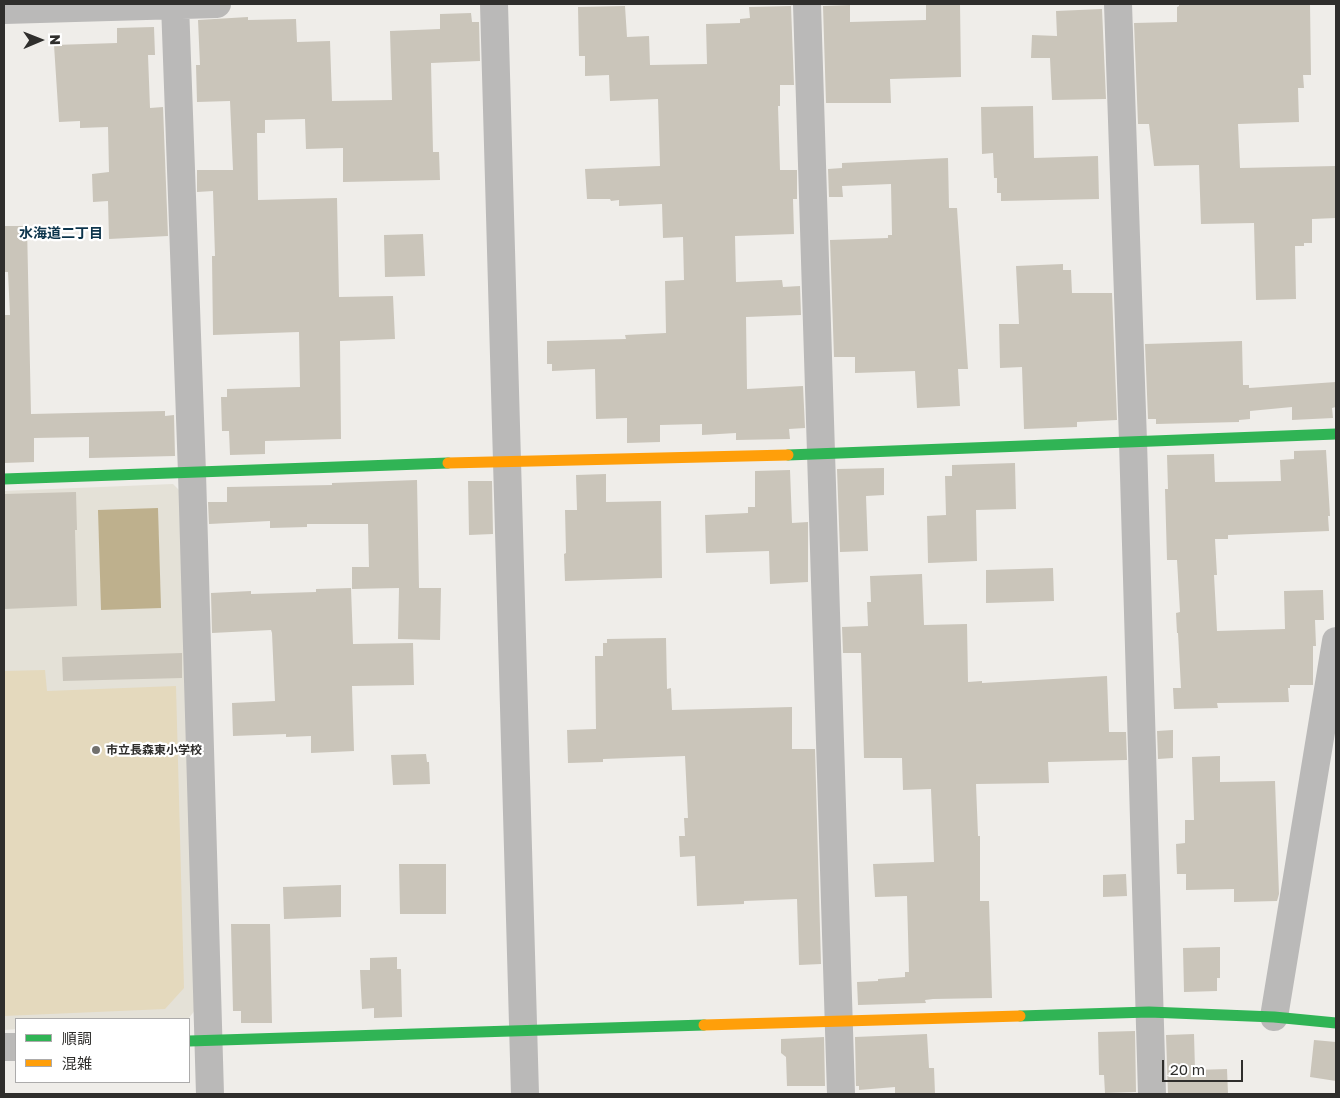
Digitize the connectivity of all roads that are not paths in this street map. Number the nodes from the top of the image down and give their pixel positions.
1 (175, 4) edge
2 (217, 4) edge
3 (494, 4) edge
4 (807, 4) edge
5 (1118, 4) edge
6 (15, 7) edge
7 (1336, 434) edge
8 (1133, 441) junction
9 (821, 454) junction
10 (507, 461) junction
11 (192, 473) junction
12 (4, 479) edge
13 (1336, 641) edge
14 (1149, 1012) junction
15 (1274, 1017) junction
16 (839, 1022) junction
17 (1336, 1023) edge
18 (523, 1030) junction
19 (198, 1040) edge
20 (210, 1094) edge
21 (525, 1094) edge
22 (841, 1094) edge
23 (1152, 1094) edge

1 - 2 street
1 - 6 street
1 - 11 street
3 - 10 street
4 - 9 street
5 - 8 street
7 - 8 street
8 - 9 street
8 - 14 street
9 - 10 street
9 - 16 street
10 - 11 street
10 - 18 street
11 - 12 street
11 - 19 street
13 - 15 street
14 - 15 street
14 - 16 street
14 - 23 street
15 - 17 street
16 - 18 street
16 - 22 street
18 - 19 street
18 - 21 street
19 - 20 street

